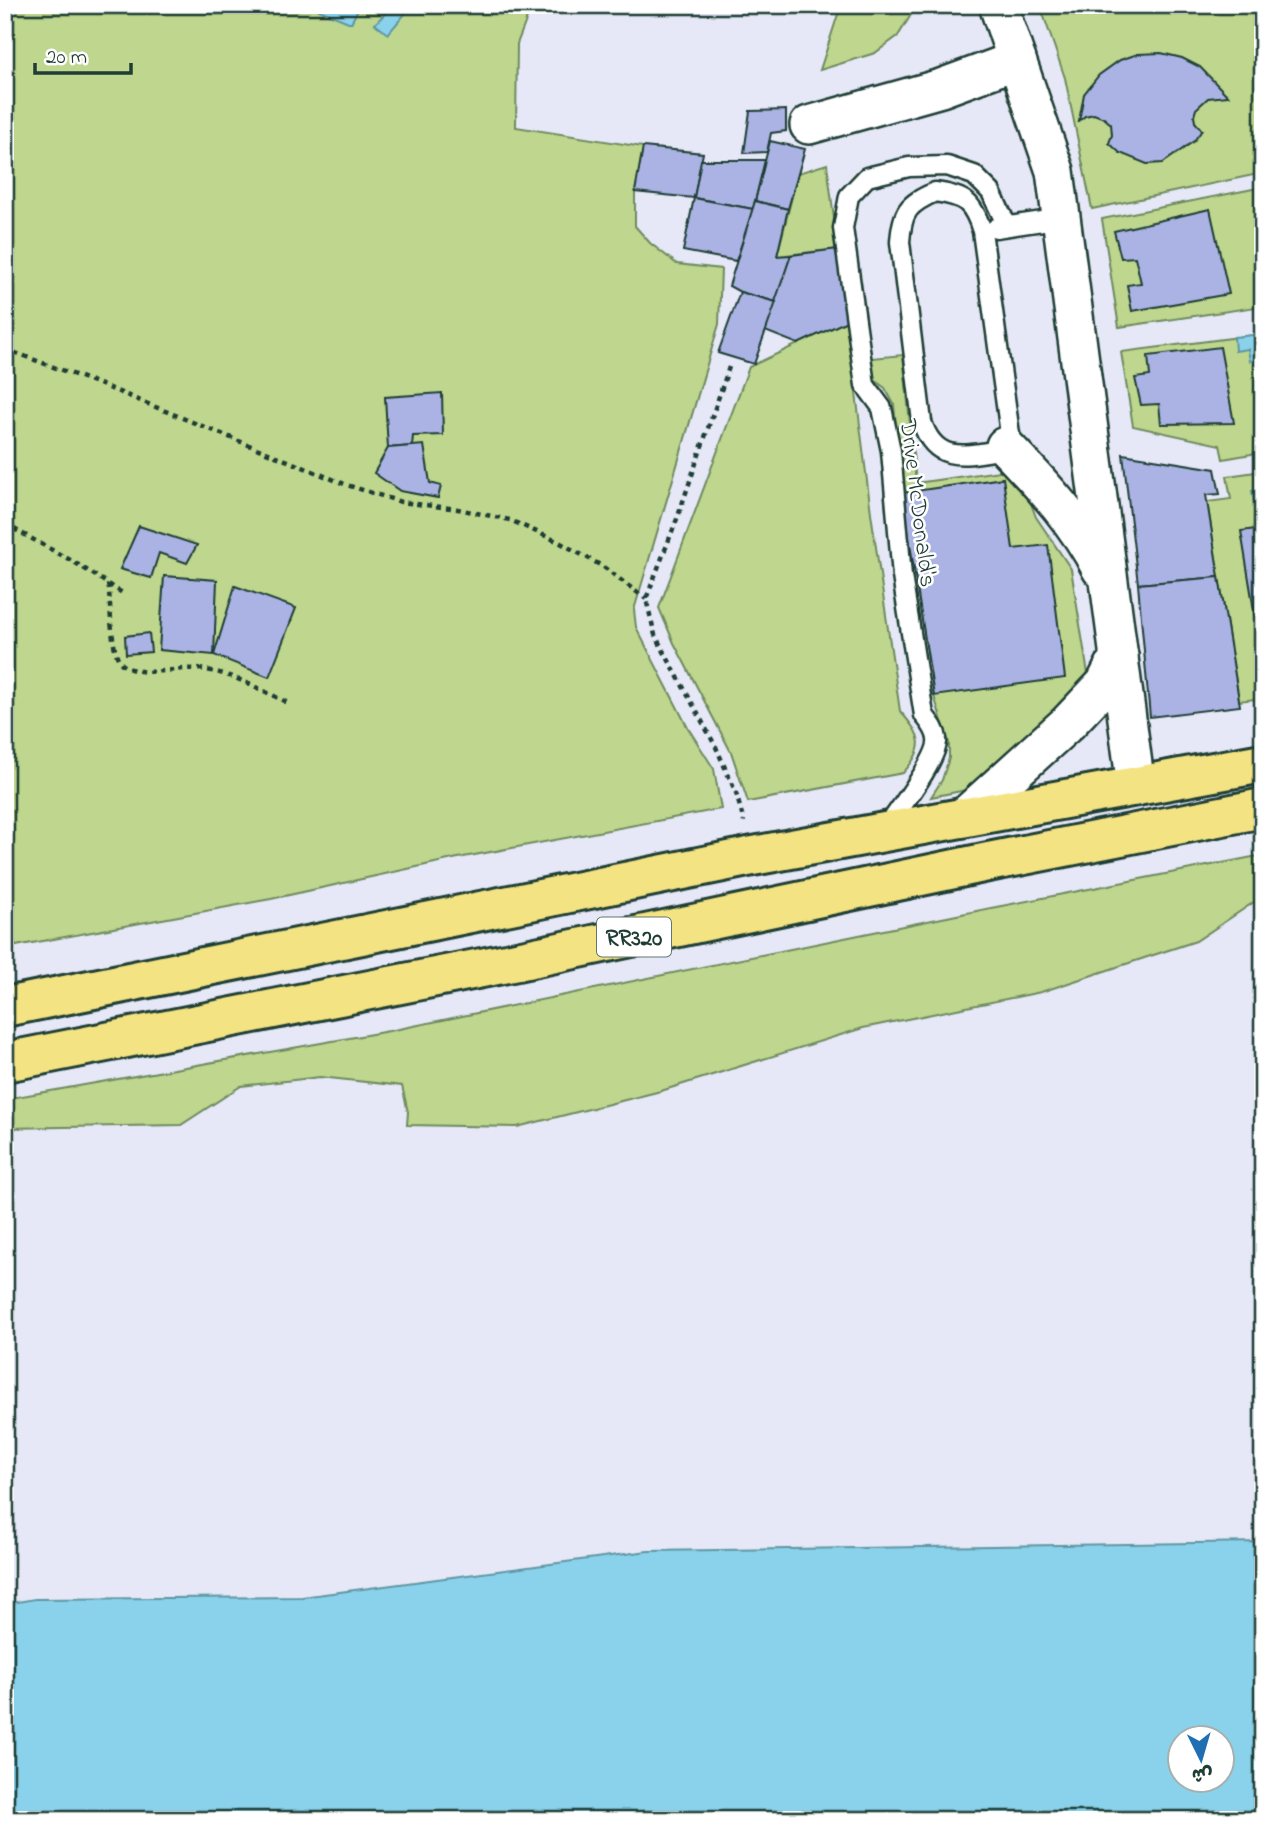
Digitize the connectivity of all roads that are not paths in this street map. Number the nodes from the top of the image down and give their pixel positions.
1 (998, 5) edge
2 (1017, 60) junction
3 (808, 125) dead end
4 (1063, 218) junction
5 (1007, 226) junction
6 (982, 231) junction
7 (1005, 446) junction
8 (1110, 586) junction
9 (1119, 656) junction
10 (1263, 763) edge
11 (1136, 787) junction
12 (1263, 808) edge
13 (962, 818) junction
14 (883, 832) junction
15 (5, 1007) edge
16 (5, 1062) edge

1 - 2 street
2 - 3 street
2 - 4 street
4 - 5 lane
4 - 8 street
5 - 6 lane
5 - 14 lane, Drive McDonald's
6 - 7 lane
6 - 7 lane
7 - 8 street
8 - 9 street
9 - 11 street
9 - 13 street
10 - 11 highway, RR320
11 - 13 highway, RR320
12 - 16 highway, RR320
13 - 14 highway, RR320
14 - 15 highway, RR320

